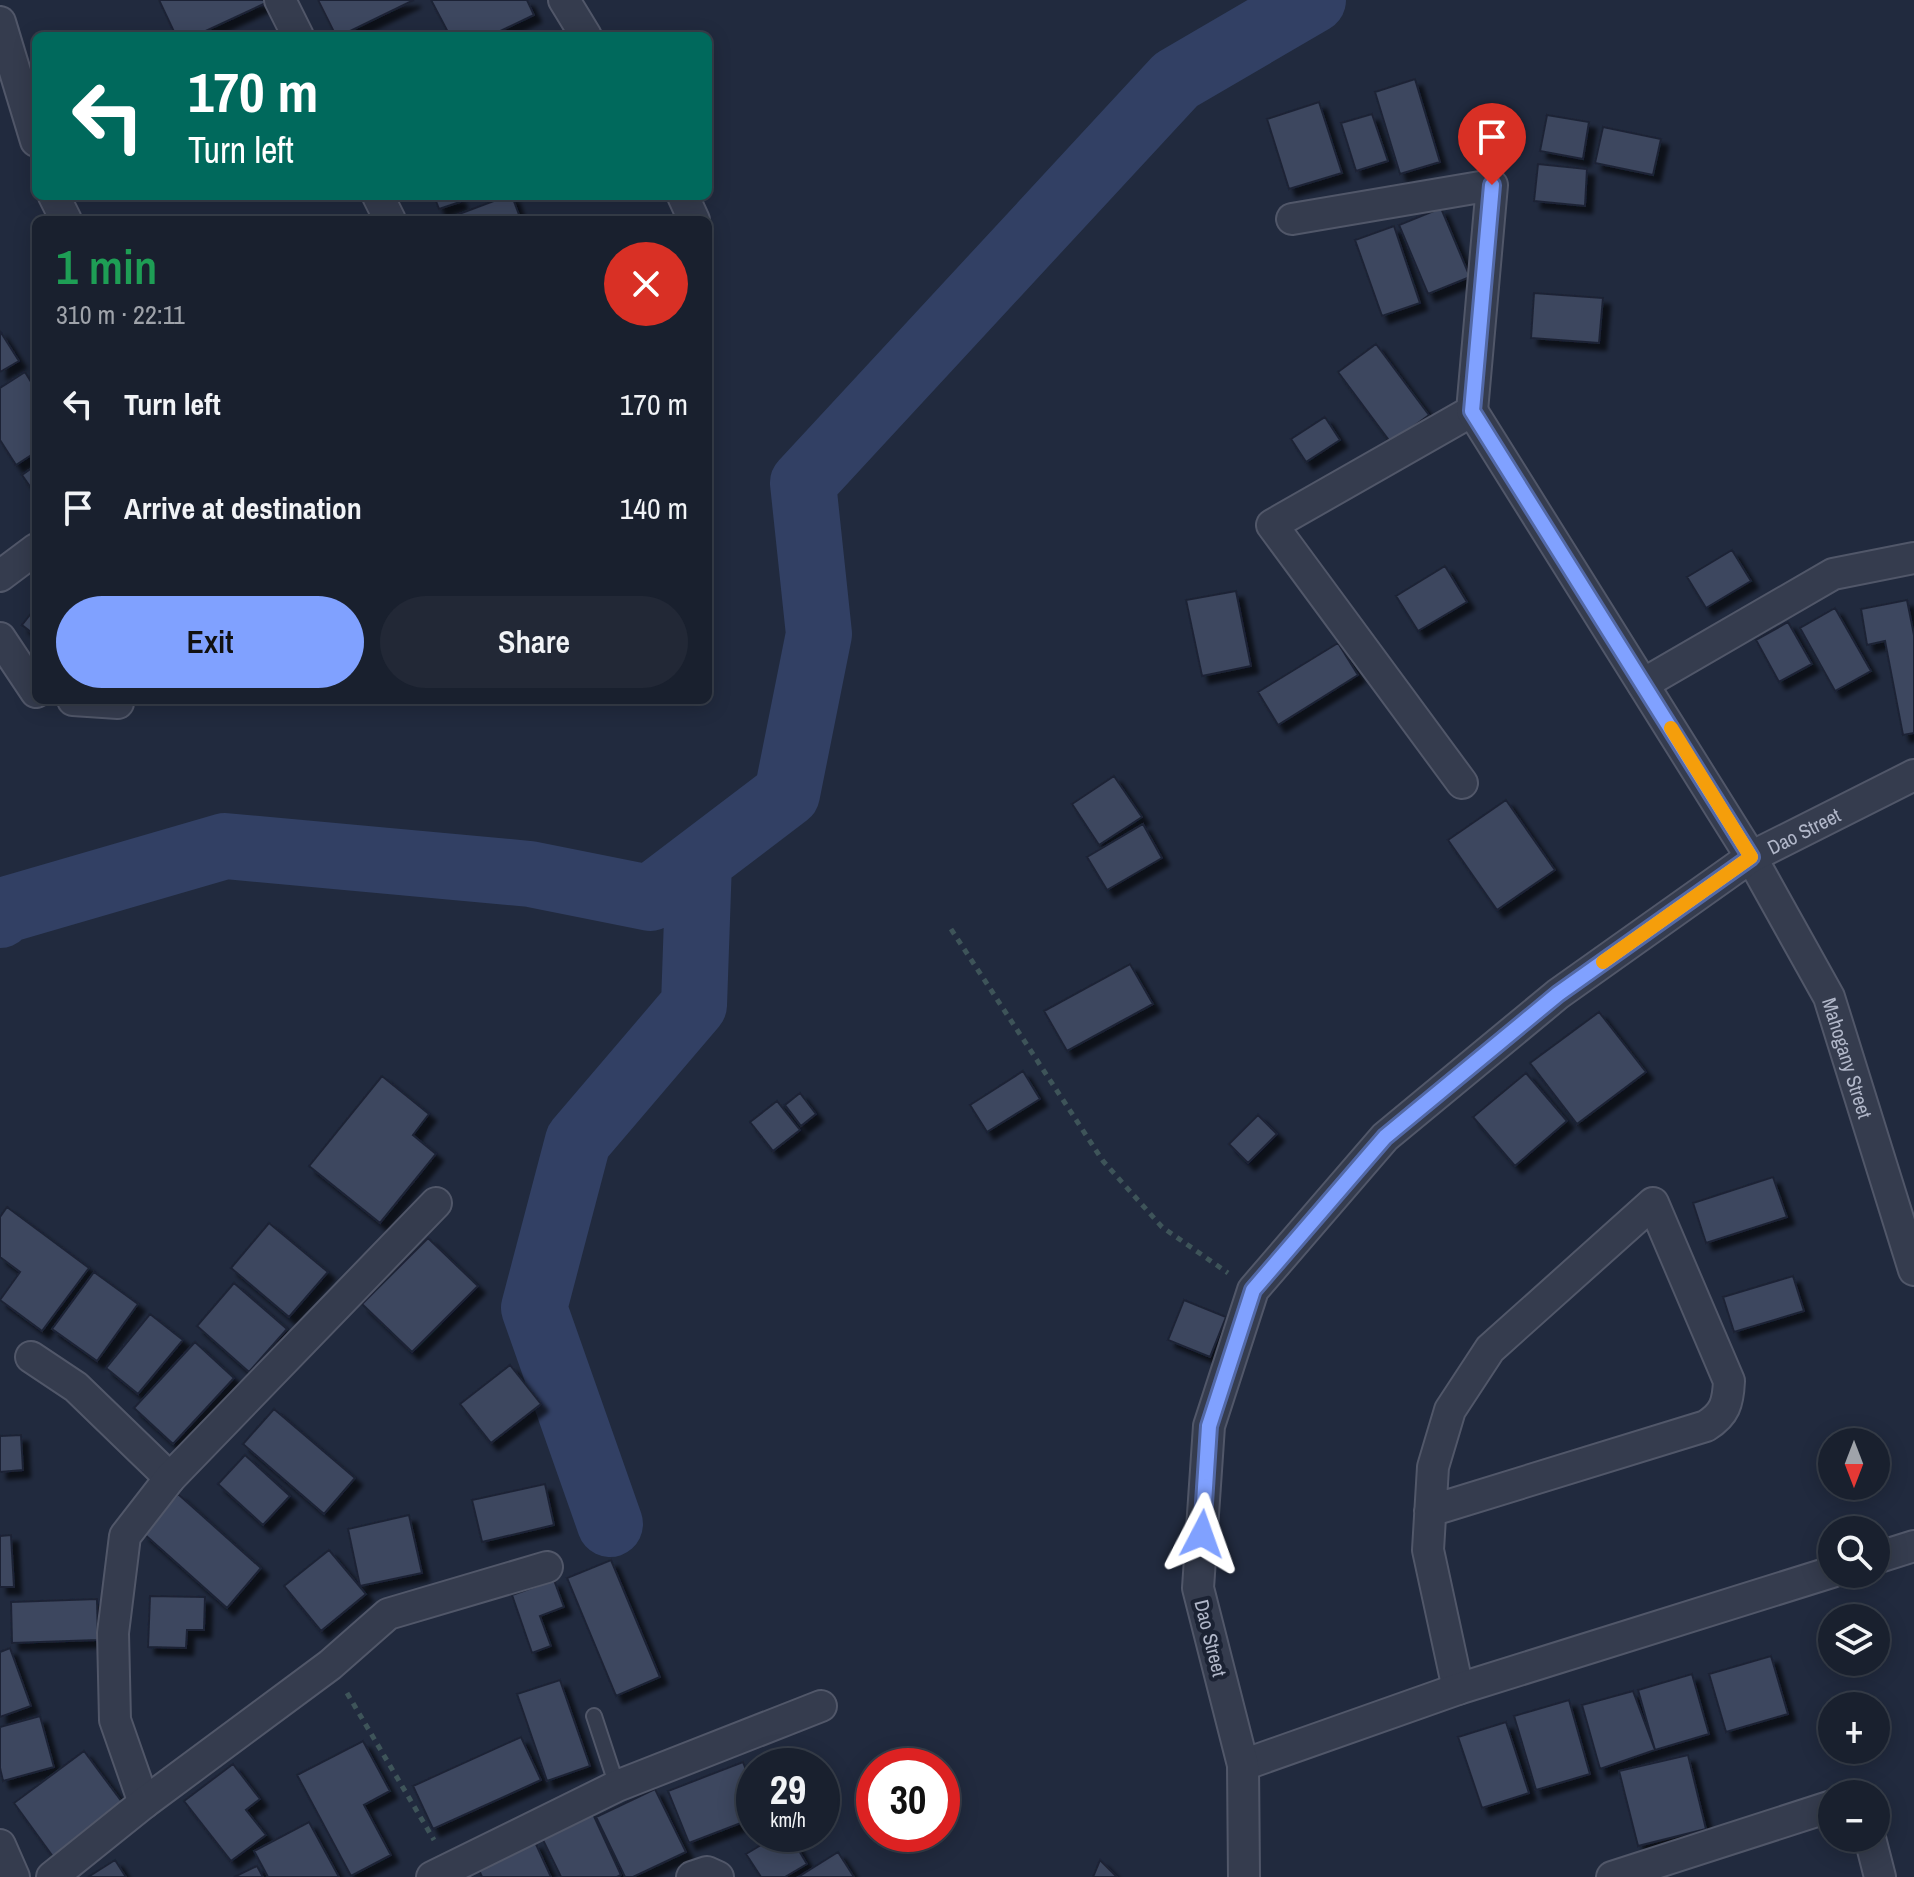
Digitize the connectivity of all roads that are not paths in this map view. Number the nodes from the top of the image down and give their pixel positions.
1 (280, 0) edge
2 (564, 0) edge
3 (0, 22) edge
4 (296, 32) edge
5 (584, 32) edge
6 (32, 128) edge
7 (1292, 219) dead end
8 (1472, 411) junction
9 (32, 552) edge
10 (1914, 558) edge
11 (0, 576) edge
12 (0, 638) edge
13 (1643, 684) junction
14 (32, 686) edge
15 (1914, 775) edge
16 (1462, 783) dead end
17 (1751, 857) junction
18 (436, 1203) dead end
19 (1914, 1270) edge
20 (31, 1357) dead end
21 (170, 1478) junction
22 (1430, 1511) junction
23 (1914, 1546) edge
24 (1890, 1554) edge
25 (547, 1567) dead end
26 (1818, 1576) edge
27 (1458, 1689) junction
28 (821, 1706) dead end
29 (594, 1716) dead end
30 (1243, 1765) junction
31 (617, 1786) junction
32 (144, 1803) junction
33 (1818, 1811) edge
34 (0, 1845) edge
35 (1874, 1852) edge
36 (441, 1872) edge
37 (14, 1877) edge
38 (52, 1877) edge
39 (692, 1877) edge
40 (718, 1877) edge
41 (1244, 1877) edge
42 (1612, 1877) edge
43 (1880, 1877) edge

1 - 4 street
2 - 5 street
3 - 6 street
7 - 8 street
8 - 13 street, Mahogany Street
8 - 16 street
9 - 11 street
10 - 13 street
12 - 14 street
13 - 17 street, Mahogany Street
15 - 17 street, Dao Street
17 - 19 street, Mahogany Street
17 - 30 street, Dao Street
18 - 21 street
20 - 21 street
21 - 32 street
22 - 22 street
22 - 27 street
23 - 24 street
25 - 32 street
26 - 27 street
27 - 30 street
28 - 31 street
29 - 31 lane
30 - 41 street, Dao Street
31 - 36 street
32 - 38 street
33 - 42 street
34 - 37 street
35 - 43 street
39 - 40 street

